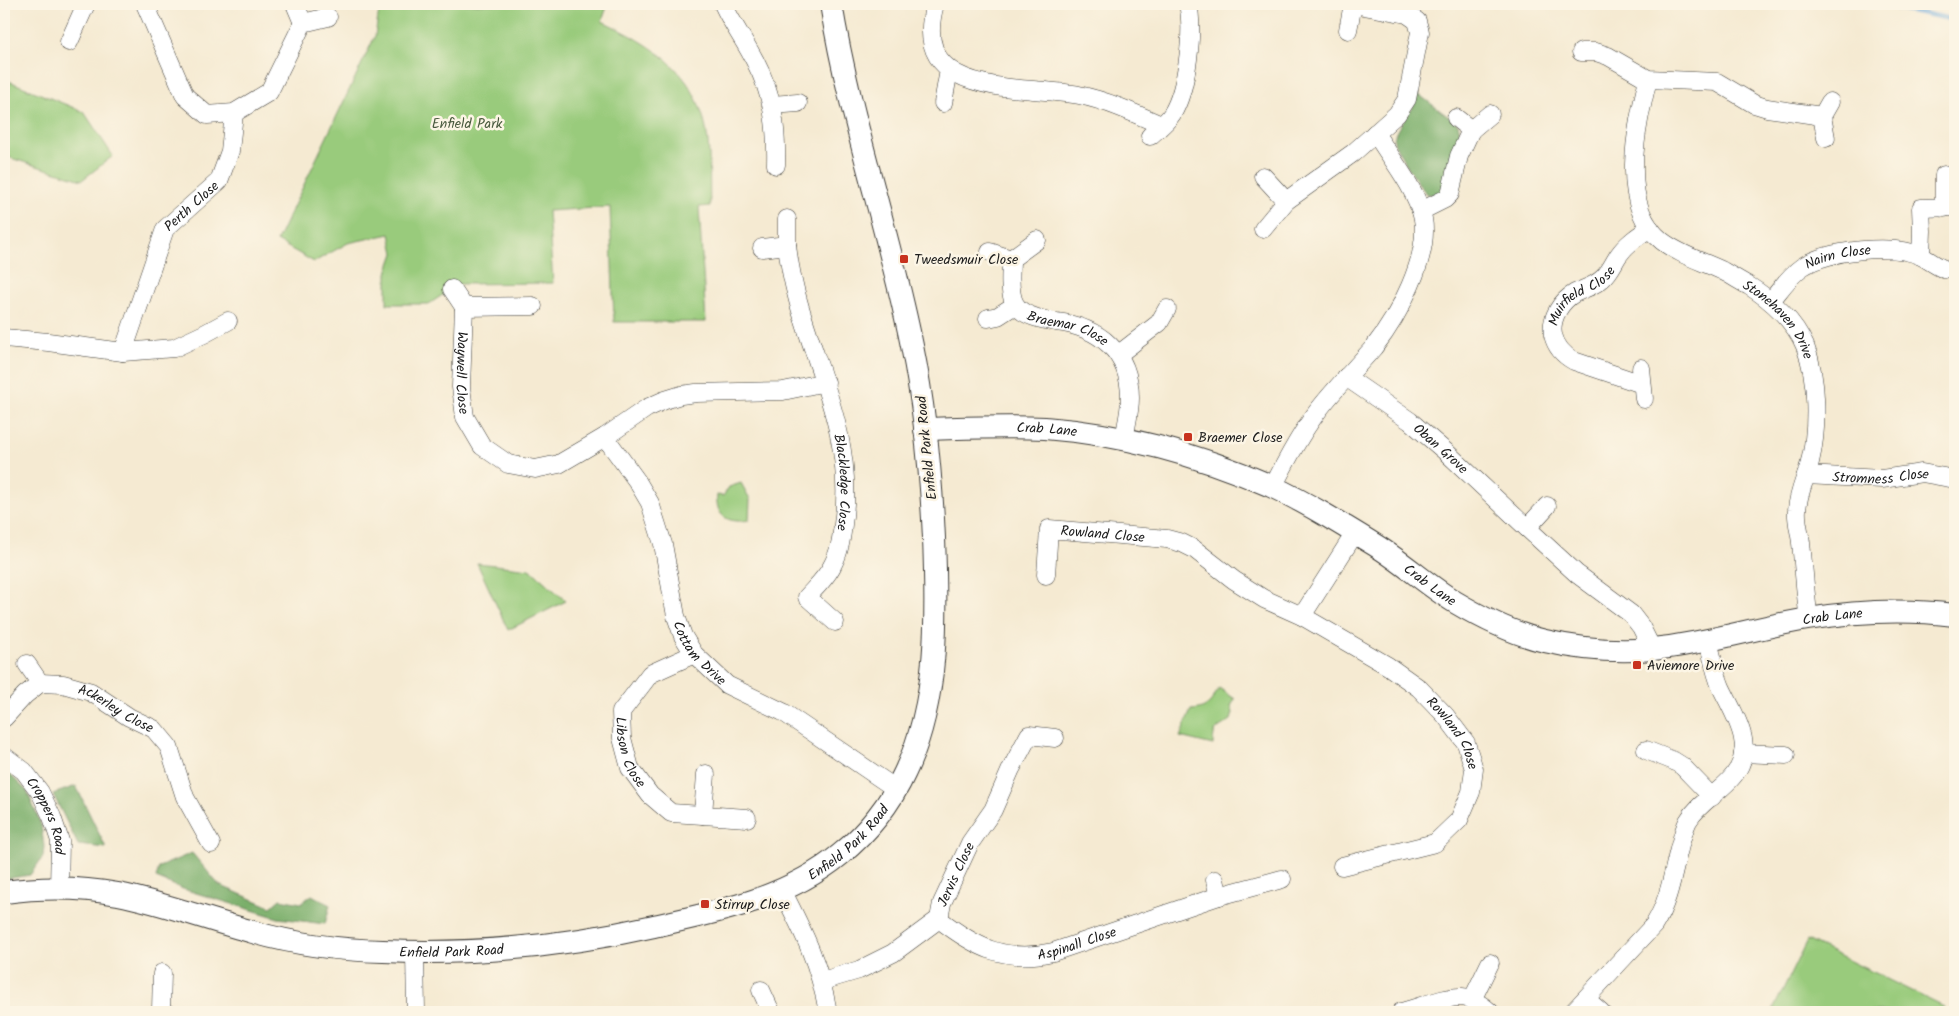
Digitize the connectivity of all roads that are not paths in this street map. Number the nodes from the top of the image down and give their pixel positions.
1 (86, 4) edge
2 (145, 4) edge
3 (295, 4) edge
4 (723, 4) edge
5 (831, 4) edge
6 (935, 4) edge
7 (1188, 4) edge
8 (1353, 4) edge
9 (328, 18) dead end
10 (303, 23) junction
11 (1348, 30) dead end
12 (69, 42) dead end
13 (1581, 52) dead end
14 (949, 70) junction
15 (1648, 79) junction
16 (798, 102) dead end
17 (943, 102) dead end
18 (772, 105) junction
19 (234, 113) junction
20 (1490, 114) dead end
21 (1456, 118) dead end
22 (1470, 130) junction
23 (1375, 133) junction
24 (1826, 138) dead end
25 (776, 165) dead end
26 (1944, 175) dead end
27 (1263, 176) dead end
28 (1286, 201) junction
29 (1950, 207) edge
30 (1421, 211) junction
31 (787, 219) dead end
32 (1263, 228) dead end
33 (1650, 228) junction
34 (1037, 240) dead end
35 (787, 245) junction
36 (762, 248) dead end
37 (990, 252) dead end
38 (1921, 256) junction
39 (1011, 259) junction
40 (1944, 269) dead end
41 (452, 289) dead end
42 (1771, 301) junction
43 (1015, 305) junction
44 (533, 306) dead end
45 (464, 307) junction
46 (1167, 309) dead end
47 (988, 318) dead end
48 (228, 321) dead end
49 (4, 338) edge
50 (122, 352) junction
51 (1118, 354) junction
52 (1346, 377) junction
53 (826, 382) junction
54 (1642, 384) dead end
55 (925, 429) junction
56 (605, 437) junction
57 (1124, 440) junction
58 (1806, 476) junction
59 (1955, 479) edge
60 (1272, 487) junction
61 (1547, 506) dead end
62 (1527, 528) junction
63 (1355, 533) junction
64 (1046, 575) dead end
65 (1955, 615) edge
66 (1302, 616) junction
67 (1808, 619) junction
68 (835, 622) dead end
69 (1708, 640) junction
70 (1652, 649) junction
71 (694, 654) junction
72 (27, 664) dead end
73 (40, 683) junction
74 (4, 718) edge
75 (1054, 738) dead end
76 (1646, 750) dead end
77 (1744, 753) junction
78 (1786, 755) dead end
79 (4, 756) edge
80 (706, 774) dead end
81 (896, 789) junction
82 (1712, 797) junction
83 (703, 815) junction
84 (747, 818) dead end
85 (211, 844) dead end
86 (1342, 866) dead end
87 (1282, 879) dead end
88 (59, 889) junction
89 (782, 890) junction
90 (4, 892) edge
91 (939, 919) junction
92 (415, 952) junction
93 (1490, 964) dead end
94 (162, 973) dead end
95 (822, 981) junction
96 (761, 990) dead end
97 (1586, 999) junction
98 (1472, 1000) junction
99 (165, 1012) edge
100 (416, 1012) edge
101 (771, 1012) edge
102 (828, 1012) edge
103 (1401, 1012) edge
104 (1490, 1012) edge
105 (1573, 1012) edge
106 (1601, 1012) edge

1 - 12 street
2 - 19 street
3 - 10 street
4 - 18 street
5 - 55 street, Enfield Park Road
6 - 14 street
7 - 14 street
8 - 11 street
8 - 23 street
9 - 10 street
10 - 19 street
13 - 15 street
14 - 17 street
15 - 24 street
15 - 33 street, Stonehaven Drive
16 - 18 street
18 - 25 street
19 - 50 street, Perth Close
20 - 22 street
21 - 22 street
22 - 30 street
23 - 28 street
23 - 30 street
26 - 29 street
27 - 28 street
28 - 32 street
29 - 38 street
30 - 52 street
31 - 35 street, Blackledge Close
33 - 42 street, Stonehaven Drive
33 - 54 street, Muirfield Close
34 - 39 street
35 - 36 street
35 - 53 street, Blackledge Close
37 - 39 street
38 - 40 street, Nairn Close
38 - 42 street, Nairn Close
39 - 43 street, Braemar Close
41 - 45 street
42 - 58 street, Stonehaven Drive
43 - 47 street, Braemar Close
43 - 51 street, Braemar Close
44 - 45 street
45 - 56 street, Waywell Close
46 - 51 street, Braemar Close
48 - 50 street
49 - 50 street
51 - 57 street, Braemar Close
52 - 60 street
52 - 62 street, Oban Grove
53 - 56 street
53 - 68 street, Blackledge Close
55 - 57 street, Crab Lane
55 - 81 street, Enfield Park Road
56 - 71 street, Cottam Drive
57 - 60 street, Crab Lane
58 - 59 street, Stromness Close
58 - 67 street, Stonehaven Drive
60 - 63 street, Crab Lane
61 - 62 street
62 - 70 street, Oban Grove
63 - 66 street
63 - 70 street, Crab Lane
64 - 66 street, Rowland Close
65 - 67 street, Crab Lane
66 - 86 street, Rowland Close
67 - 69 street, Crab Lane
69 - 70 street, Crab Lane
69 - 77 street
71 - 81 street, Cottam Drive
71 - 83 street, Libson Close
72 - 73 street
73 - 74 street
73 - 85 street, Ackerley Close
75 - 91 street, Jervis Close
76 - 82 street
77 - 78 street
77 - 82 street
79 - 88 street, Croppers Road
80 - 83 street
81 - 89 street, Enfield Park Road
82 - 97 street
83 - 84 street, Libson Close
87 - 91 street, Aspinall Close
88 - 90 street, Enfield Park Road
88 - 92 street, Enfield Park Road
89 - 92 street, Enfield Park Road
89 - 95 street
91 - 95 street, Jervis Close
92 - 100 street
93 - 98 street
94 - 99 street
95 - 102 street
96 - 101 street
97 - 105 street
97 - 106 street
98 - 103 street
98 - 104 street

